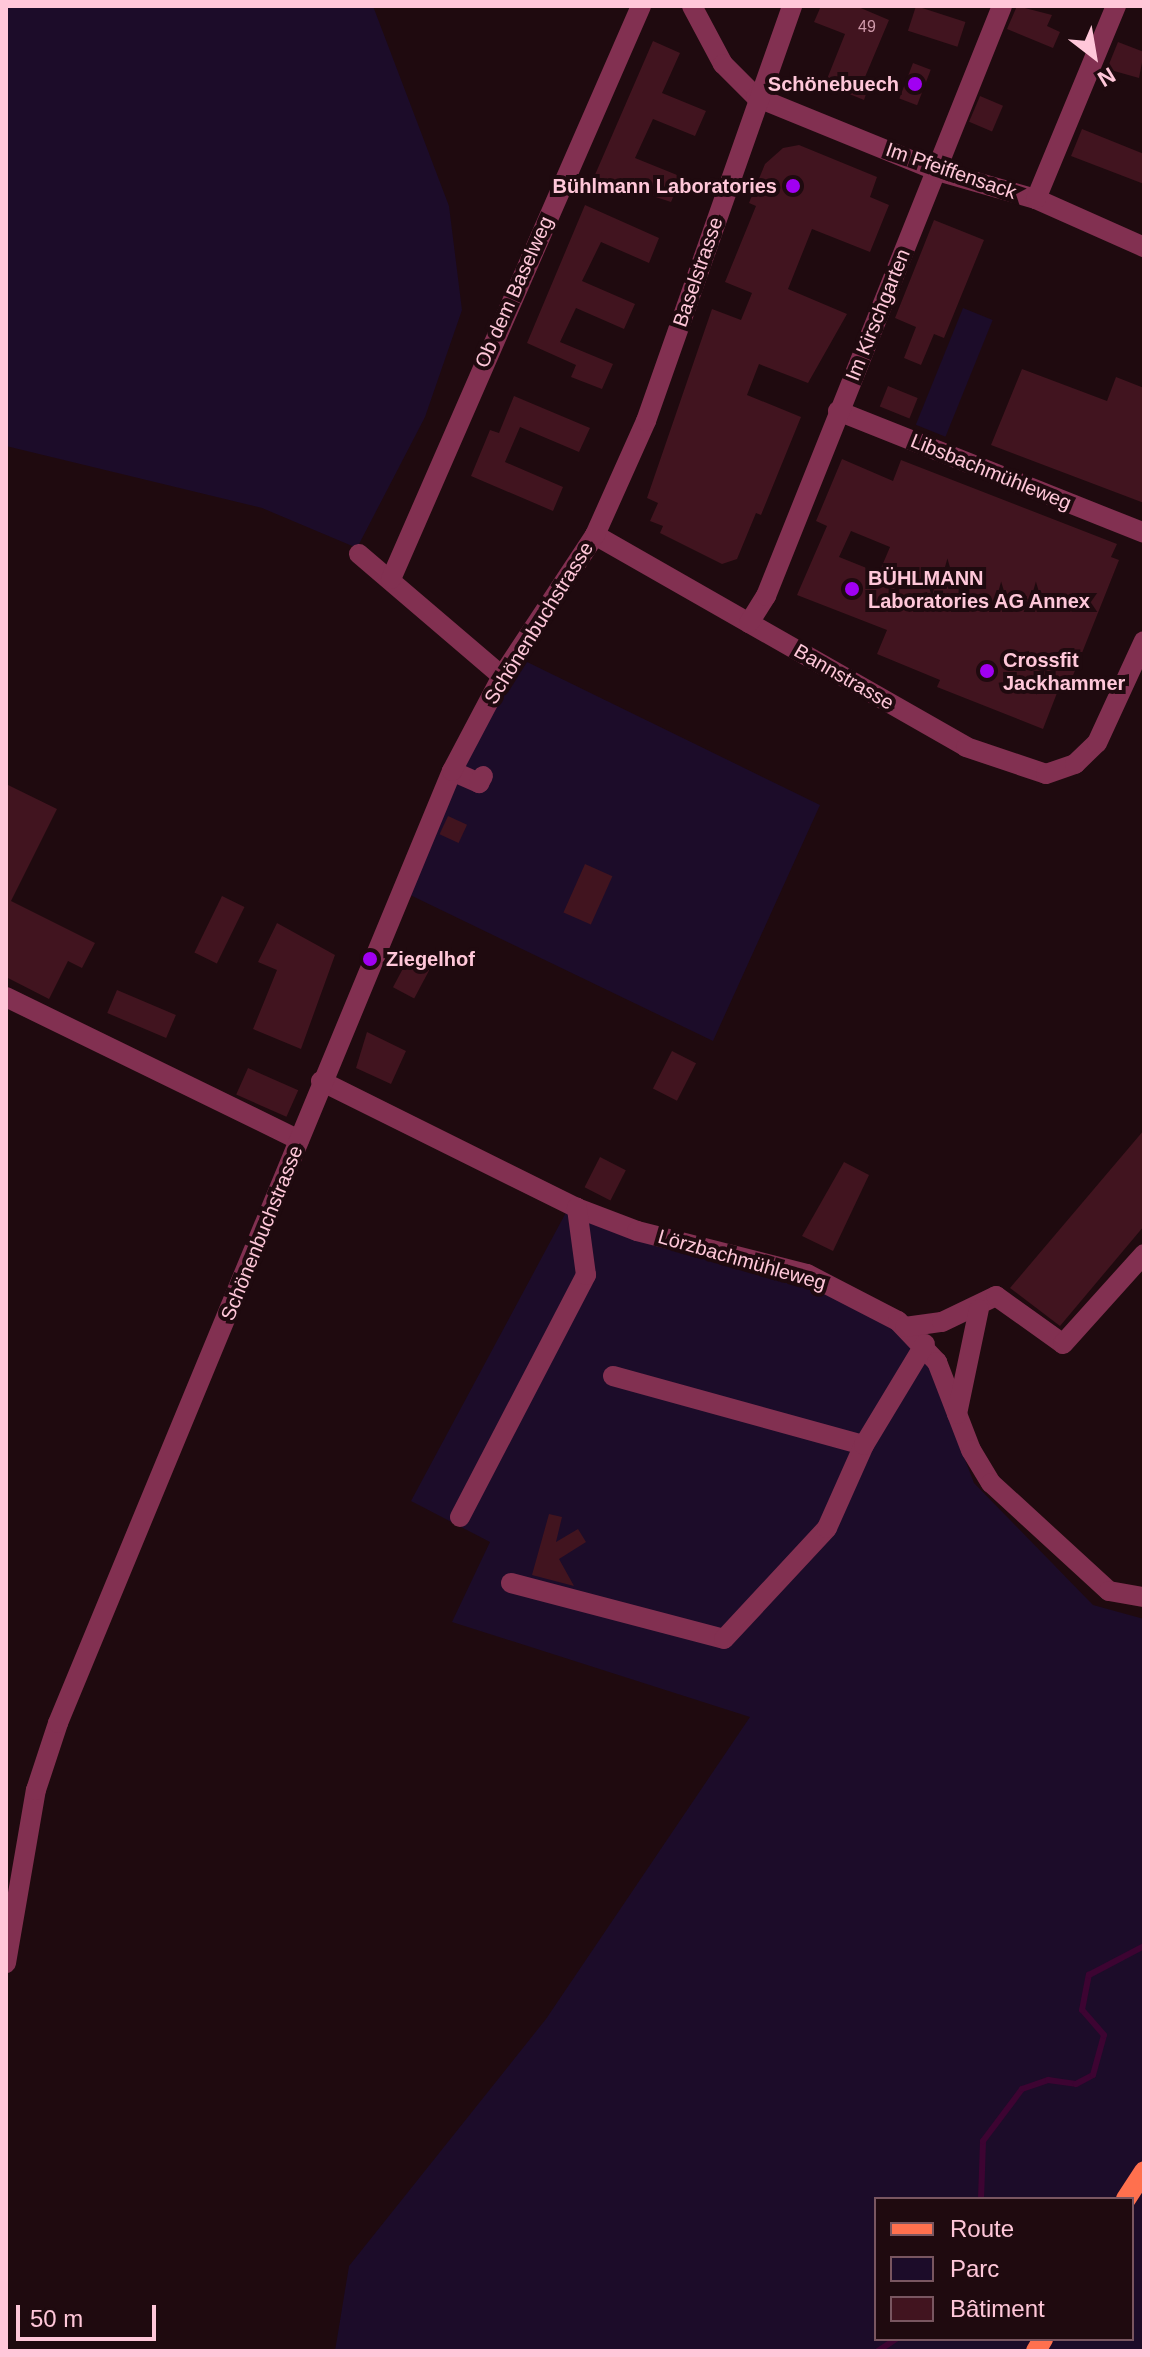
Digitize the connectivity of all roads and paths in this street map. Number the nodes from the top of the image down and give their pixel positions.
1 (641, 6) edge
2 (692, 6) edge
3 (792, 6) edge
4 (1002, 6) edge
5 (1116, 6) edge
6 (756, 97) junction
7 (937, 171) junction
8 (1036, 199) junction
9 (1144, 247) edge
10 (838, 411) junction
11 (1144, 533) edge
12 (595, 535) junction
13 (359, 554) dead end
14 (391, 579) junction
15 (749, 623) junction
16 (1144, 641) edge
17 (502, 676) junction
18 (452, 771) junction
19 (483, 776) dead end
20 (6, 997) edge
21 (321, 1081) junction
22 (299, 1140) junction
23 (577, 1208) junction
24 (1144, 1254) edge
25 (979, 1309) junction
26 (905, 1327) junction
27 (925, 1344) junction
28 (613, 1376) dead end
29 (957, 1414) junction
30 (864, 1445) junction
31 (460, 1517) dead end
32 (511, 1583) dead end
33 (1144, 1597) edge
34 (6, 1963) edge
35 (1144, 2171) edge
36 (1127, 2197) edge

1 - 14 street, Ob dem Baselweg
2 - 6 street
3 - 6 street, Baselstrasse
4 - 7 street, Im Kirschgarten
5 - 8 street
6 - 7 street, Im Pfeiffensack
6 - 12 street, Baselstrasse
7 - 8 street, Im Pfeiffensack
7 - 10 street, Im Kirschgarten
8 - 9 street, Im Pfeiffensack
10 - 11 street, Libsbachmühleweg
10 - 15 street, Im Kirschgarten
12 - 15 street, Bannstrasse
12 - 17 street, Schönenbuchstrasse
13 - 14 street
14 - 17 street
15 - 16 street, Bannstrasse
17 - 18 street, Schönenbuchstrasse
18 - 19 street
18 - 21 street, Schönenbuchstrasse
20 - 22 street
21 - 22 street, Schönenbuchstrasse
21 - 23 street, Lörzbachmühleweg
22 - 34 street, Schönenbuchstrasse
23 - 26 street, Lörzbachmühleweg
23 - 31 street
24 - 25 street
25 - 26 street
25 - 29 street
26 - 27 street, Lörzbachmühleweg
27 - 29 street, Lörzbachmühleweg
27 - 30 street
28 - 30 street
29 - 33 street, Lörzbachmühleweg
30 - 32 street
35 - 36 main road

